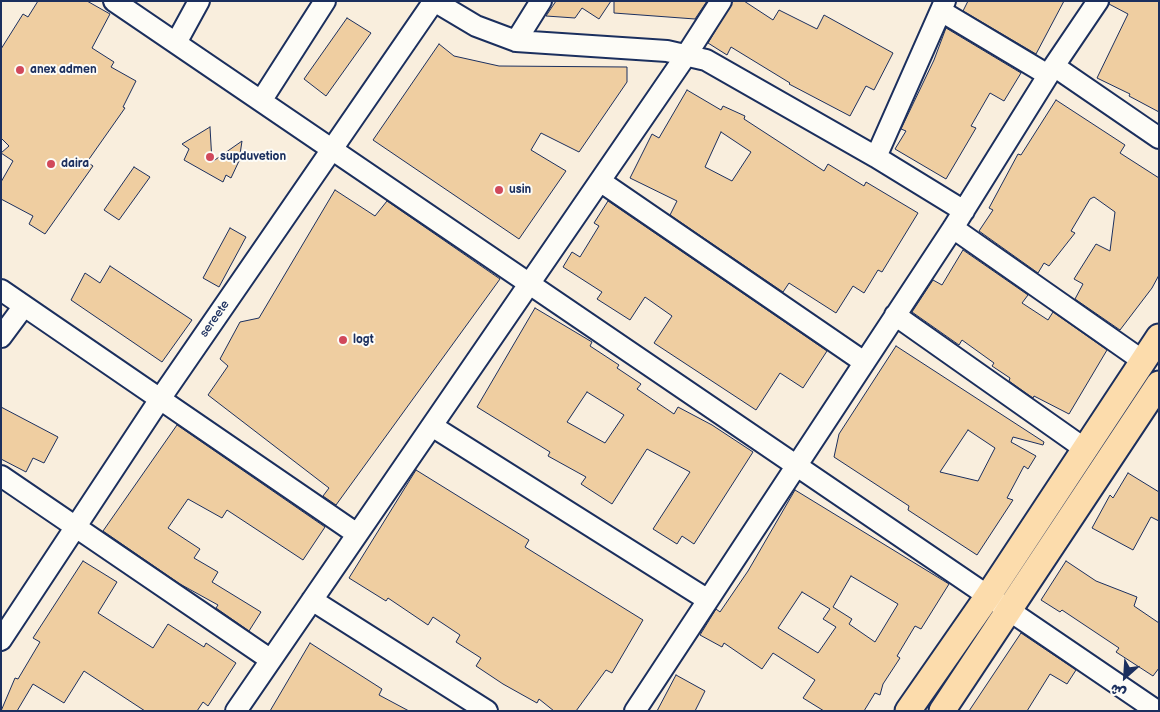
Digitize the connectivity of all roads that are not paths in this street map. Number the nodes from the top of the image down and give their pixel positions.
1 (114, 1) edge
2 (200, 1) edge
3 (325, 1) edge
4 (434, 1) edge
5 (541, 1) edge
6 (721, 1) edge
7 (1098, 1) edge
8 (943, 6) edge
9 (516, 41) junction
10 (176, 43) junction
11 (687, 54) junction
12 (1051, 71) junction
13 (261, 101) junction
14 (1159, 138) edge
15 (333, 148) junction
16 (876, 157) junction
17 (600, 181) junction
18 (964, 211) junction
19 (953, 228) junction
20 (529, 284) junction
21 (1, 290) edge
22 (24, 306) junction
23 (894, 315) junction
24 (1, 337) edge
25 (1159, 337) edge
26 (1143, 361) junction
27 (864, 362) junction
28 (1159, 384) edge
29 (160, 399) junction
30 (432, 426) junction
31 (1085, 449) junction
32 (796, 466) junction
33 (1, 476) edge
34 (75, 527) junction
35 (357, 534) junction
36 (988, 596) junction
37 (312, 600) junction
38 (708, 600) junction
39 (1008, 610) junction
40 (1, 640) edge
41 (271, 660) junction
42 (236, 711) edge
43 (486, 711) edge
44 (635, 711) edge
45 (908, 711) edge
46 (942, 711) edge
47 (1157, 711) edge

1 - 10 street
2 - 10 street
3 - 13 street
4 - 9 street
4 - 15 street, sereete
5 - 9 street
6 - 11 street
7 - 12 street
8 - 12 street
8 - 16 street
9 - 11 street
10 - 13 street
11 - 16 street
11 - 17 street
12 - 14 street
12 - 18 street
13 - 15 street
15 - 20 street
15 - 29 street, sereete
16 - 18 street
17 - 20 street
17 - 27 street
18 - 19 street
19 - 23 street
19 - 26 street
20 - 30 street
20 - 32 street
21 - 22 street
22 - 24 street
22 - 29 street
23 - 27 street
23 - 31 street
25 - 26 main road
26 - 31 main road
27 - 32 street
28 - 39 main road
29 - 34 street, sereete
29 - 35 street
30 - 35 street
30 - 38 street
31 - 36 main road
32 - 36 street
32 - 38 street
33 - 34 street
34 - 40 street, sereete
34 - 41 street
35 - 37 street
36 - 39 street
36 - 45 main road
37 - 41 street
37 - 43 street
38 - 44 street
39 - 46 main road
39 - 47 street
41 - 42 street

